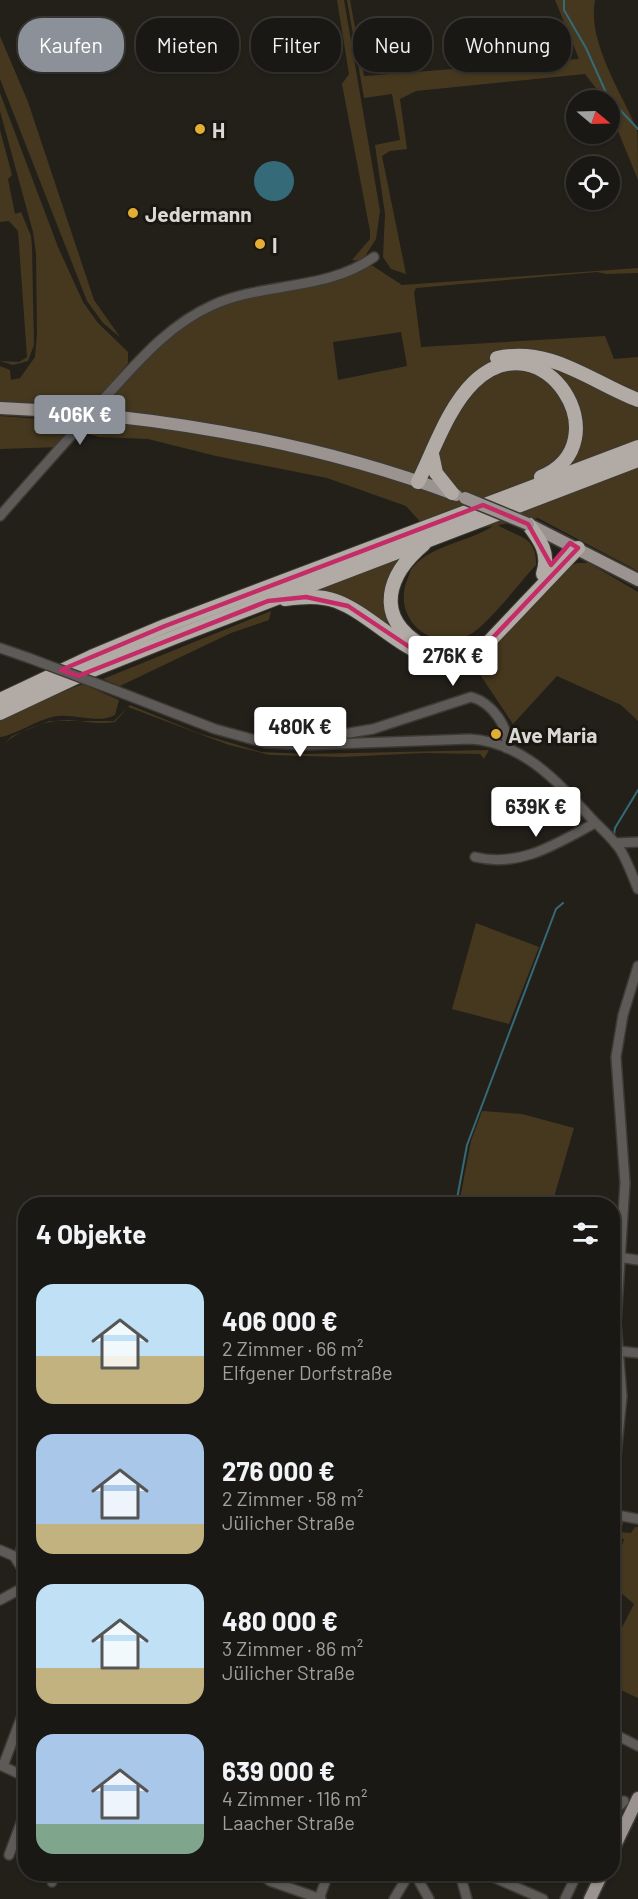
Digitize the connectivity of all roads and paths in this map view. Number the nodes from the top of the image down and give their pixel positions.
1 (374, 257) dead end
2 (638, 400) edge
3 (0, 408) edge
4 (638, 447) edge
5 (432, 454) junction
6 (638, 460) edge
7 (414, 480) junction
8 (459, 496) junction
9 (494, 501) junction
10 (0, 516) edge
11 (528, 524) junction
12 (434, 537) junction
13 (574, 546) junction
14 (543, 574) junction
15 (638, 580) edge
16 (268, 601) junction
17 (0, 648) edge
18 (0, 700) edge
19 (0, 713) edge
20 (349, 733) dead end
21 (505, 747) junction
22 (595, 823) junction
23 (638, 842) edge
24 (615, 843) junction
25 (475, 857) dead end
26 (638, 889) edge
27 (638, 966) edge
28 (620, 1236) edge
29 (620, 1257) edge
30 (638, 1260) edge
31 (620, 1351) edge
32 (638, 1353) edge
33 (620, 1374) edge
34 (620, 1416) edge
35 (620, 1516) edge
36 (638, 1519) edge
37 (0, 1550) edge
38 (18, 1561) edge
39 (18, 1590) edge
40 (0, 1600) edge
41 (18, 1723) edge
42 (620, 1737) edge
43 (638, 1746) edge
44 (2, 1765) edge
45 (18, 1774) edge
46 (638, 1798) edge
47 (18, 1832) edge
48 (620, 1835) edge
49 (0, 1846) edge
50 (270, 1881) edge
51 (326, 1881) edge
52 (405, 1881) edge
53 (419, 1881) edge
54 (462, 1881) edge
55 (502, 1881) edge
56 (574, 1881) edge
57 (599, 1881) edge
58 (320, 1899) edge
59 (394, 1899) edge
60 (429, 1899) edge
61 (467, 1899) edge
62 (543, 1899) edge
63 (565, 1899) edge
64 (590, 1899) edge

1 - 10 street
2 - 7 highway
3 - 7 main road, bridge
4 - 9 highway
5 - 7 highway
5 - 8 highway
5 - 9 highway
6 - 12 highway
7 - 8 main road
8 - 11 main road, bridge
9 - 18 highway
11 - 13 main road
11 - 14 highway
12 - 14 highway
12 - 16 highway
13 - 14 highway
13 - 15 main road
13 - 16 highway
16 - 19 highway
17 - 21 street, bridge
20 - 21 street
21 - 22 street
22 - 24 street
22 - 25 street
23 - 24 street
24 - 26 street
27 - 28 street
29 - 30 street
31 - 32 street
33 - 34 street
35 - 36 street
37 - 38 street
39 - 40 street
41 - 44 street
42 - 43 street
44 - 45 street
46 - 48 main road
47 - 49 street
50 - 58 street
51 - 58 street
52 - 59 street
53 - 60 street
54 - 61 street
55 - 62 street
56 - 63 street
57 - 64 main road

